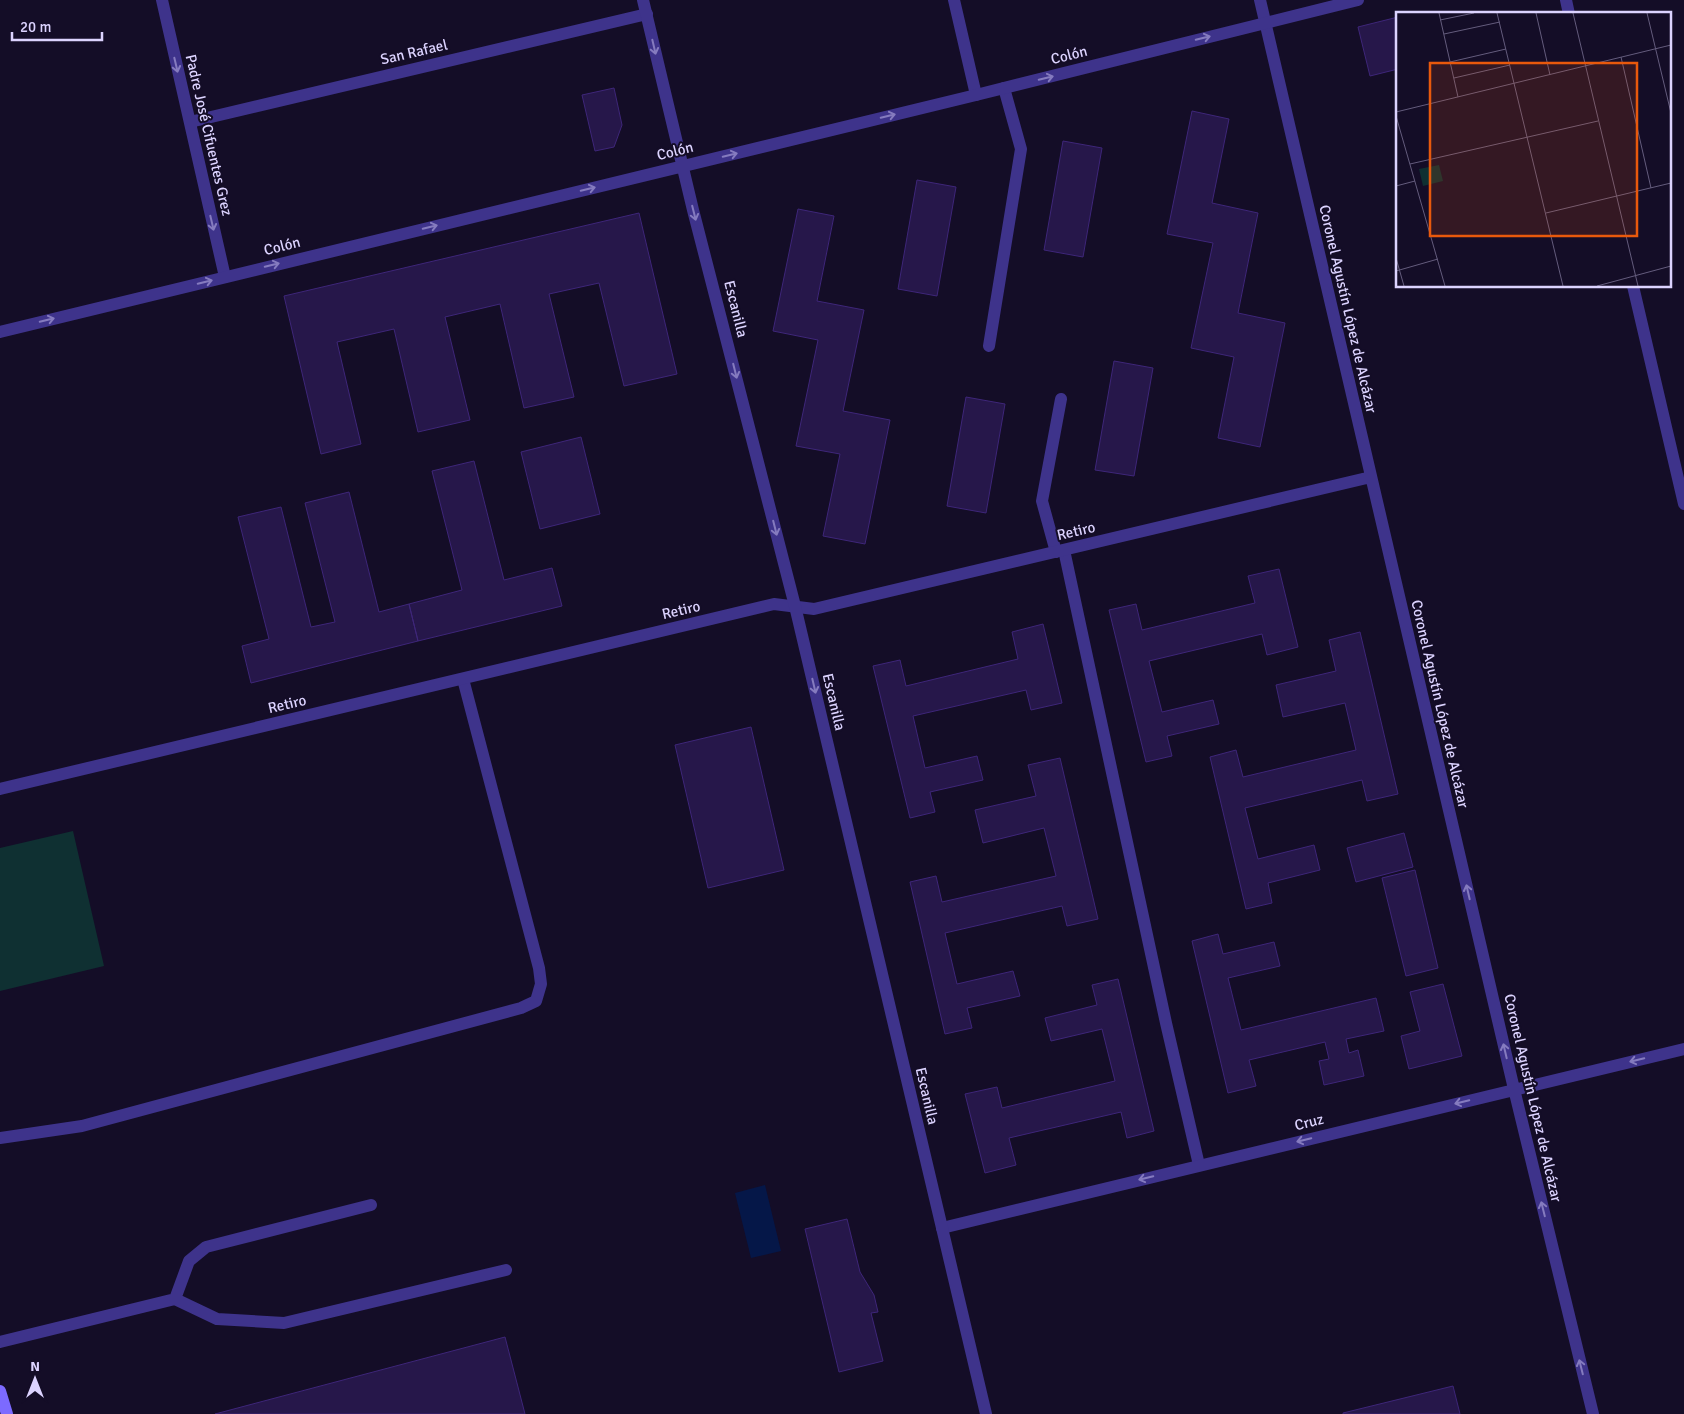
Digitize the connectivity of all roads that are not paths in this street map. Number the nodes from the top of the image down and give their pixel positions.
1 (162, 0) edge
2 (643, 0) edge
3 (954, 0) edge
4 (1260, 0) edge
5 (1358, 0) edge
6 (647, 14) junction
7 (1265, 23) junction
8 (1004, 88) junction
9 (976, 95) junction
10 (190, 122) junction
11 (682, 166) junction
12 (225, 277) junction
13 (1633, 288) edge
14 (0, 332) edge
15 (989, 346) dead end
16 (1061, 399) dead end
17 (1371, 476) junction
18 (1684, 504) edge
19 (1060, 551) junction
20 (795, 606) junction
21 (462, 679) junction
22 (0, 789) edge
23 (1684, 1049) edge
24 (1514, 1089) junction
25 (0, 1138) edge
26 (1199, 1165) junction
27 (371, 1205) dead end
28 (942, 1228) junction
29 (506, 1270) dead end
30 (174, 1299) junction
31 (0, 1342) edge
32 (0, 1391) edge
33 (7, 1414) edge
34 (986, 1414) edge
35 (1593, 1414) edge

1 -> 10 street, Padre José Cifuentes Grez
2 - 6 street, Escanilla
3 - 9 street
4 - 7 street, Coronel Agustín López de Alcázar
5 - 7 street, Colón
6 - 10 street, San Rafael
6 -> 11 street, Escanilla
8 -> 7 street, Colón
7 - 17 street, Coronel Agustín López de Alcázar
8 - 9 street, Colón
8 - 15 street
11 -> 9 street, Colón
10 -> 12 street, Padre José Cifuentes Grez
12 -> 11 street, Colón
11 -> 20 street, Escanilla
14 -> 12 street, Colón
13 - 18 street
16 - 19 street
17 - 19 street, Retiro
24 -> 17 street, Coronel Agustín López de Alcázar
19 - 20 street, Retiro
19 - 26 street
20 - 21 street, Retiro
20 -> 28 street, Escanilla
21 - 22 street, Retiro
21 - 25 street
23 -> 24 street, Cruz
24 -> 26 street, Cruz
35 -> 24 street, Coronel Agustín López de Alcázar
26 -> 28 street, Cruz
27 - 30 street
28 - 34 street, Escanilla
29 - 30 street
30 - 31 street
32 - 33 main road

